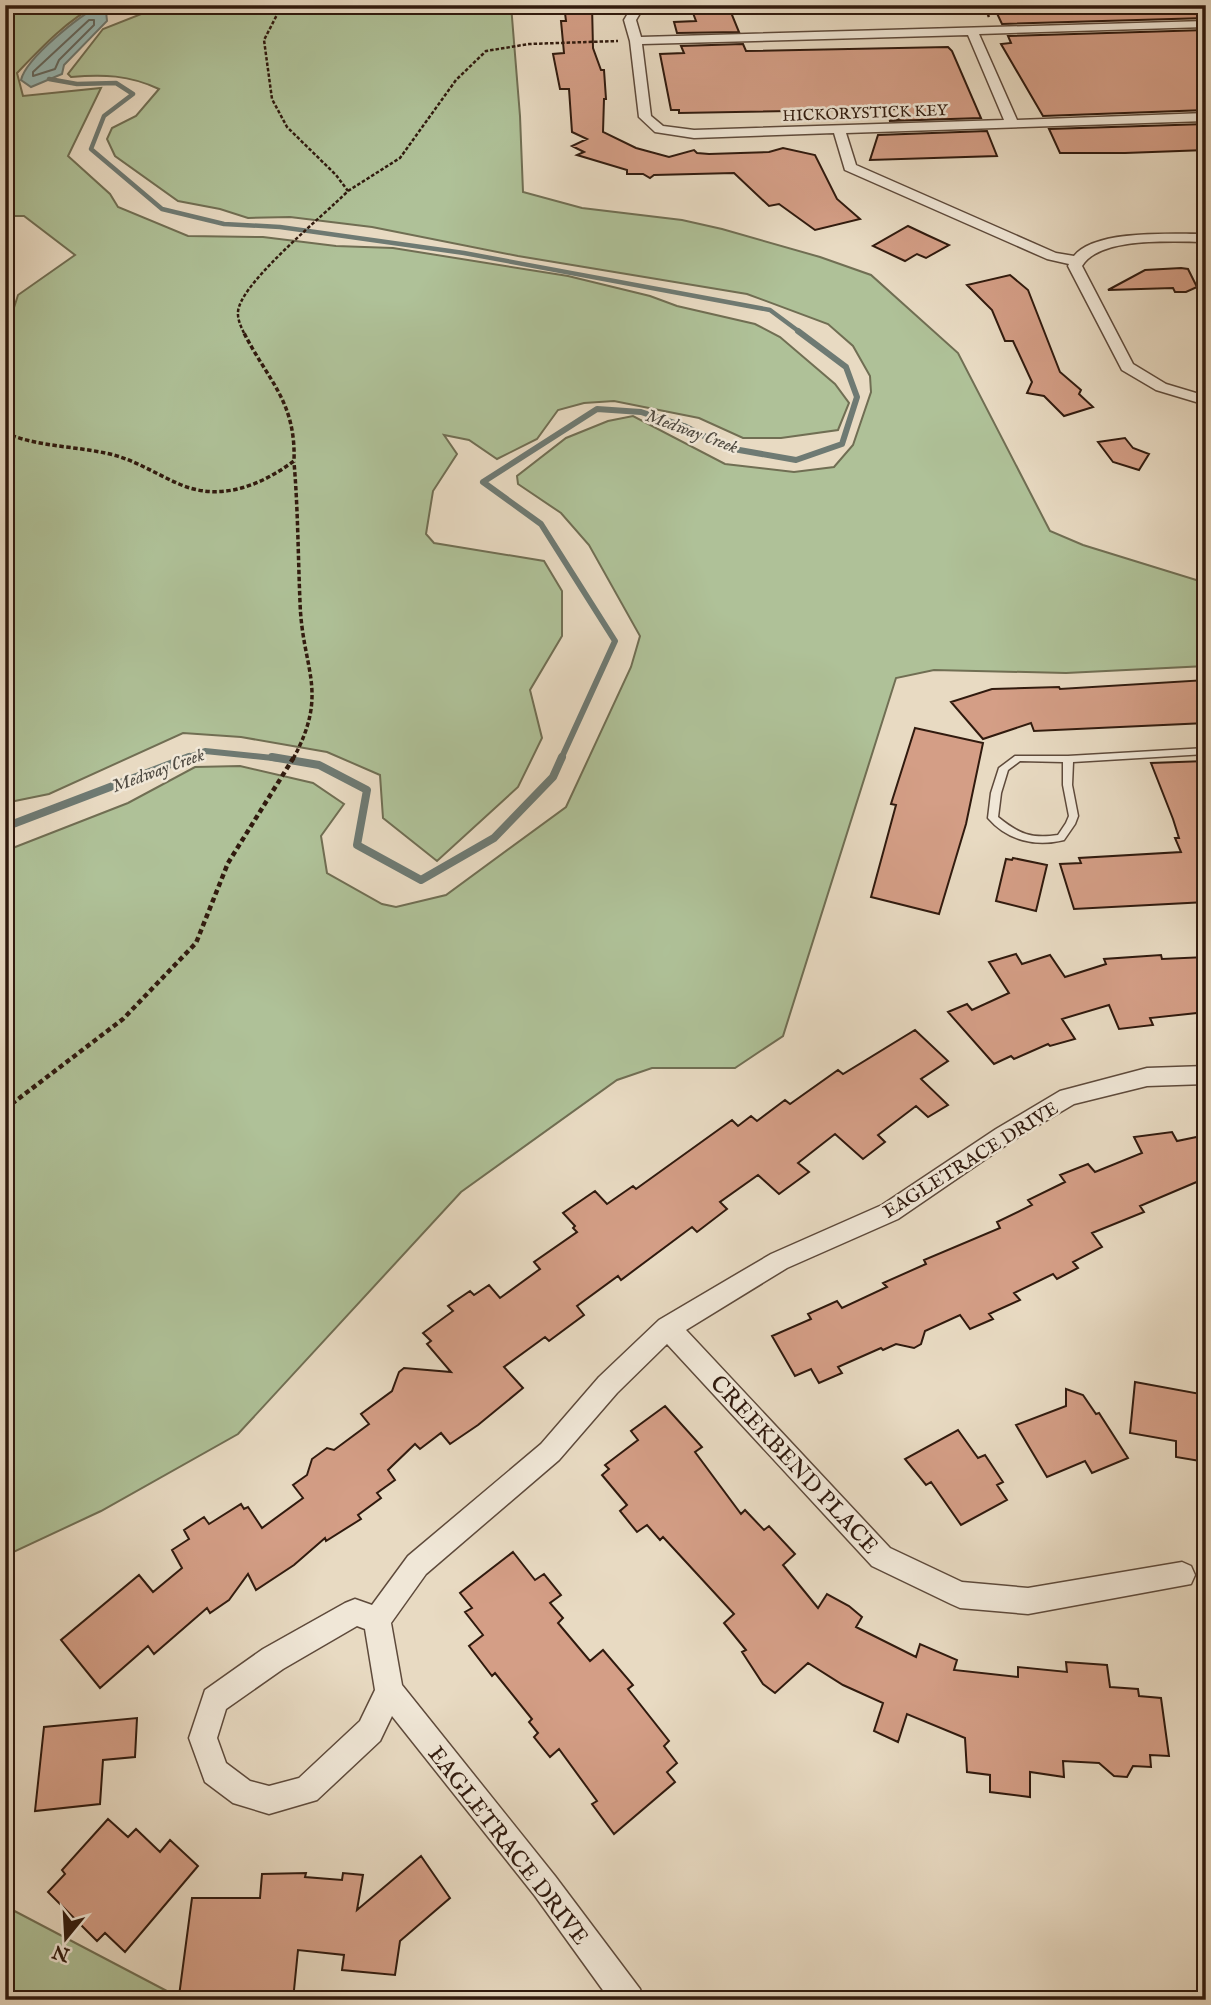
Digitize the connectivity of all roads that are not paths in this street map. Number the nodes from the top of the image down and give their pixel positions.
1 (639, 5) edge
2 (1206, 24) edge
3 (972, 31) junction
4 (636, 40) junction
5 (1206, 117) edge
6 (1012, 123) junction
7 (838, 129) junction
8 (1206, 239) edge
9 (1076, 261) junction
10 (1206, 401) edge
11 (1206, 751) edge
12 (1068, 760) junction
13 (1206, 1075) edge
14 (668, 1328) junction
15 (1182, 1575) dead end
16 (377, 1619) junction
17 (389, 1691) junction
18 (629, 2000) edge

1 - 4 street, HICKORYSTICK KEY
2 - 3 street
3 - 4 street
3 - 6 street
4 - 7 street, HICKORYSTICK KEY
5 - 6 street, HICKORYSTICK KEY
6 - 7 street, HICKORYSTICK KEY
7 - 9 street
8 - 9 street
9 - 10 street
11 - 12 lane
12 - 12 lane
13 - 14 street, EAGLETRACE DRIVE
14 - 15 street, CREEKBEND PLACE
14 - 16 street, EAGLETRACE DRIVE
16 - 17 street, EAGLETRACE DRIVE
16 - 17 street
17 - 18 street, EAGLETRACE DRIVE

